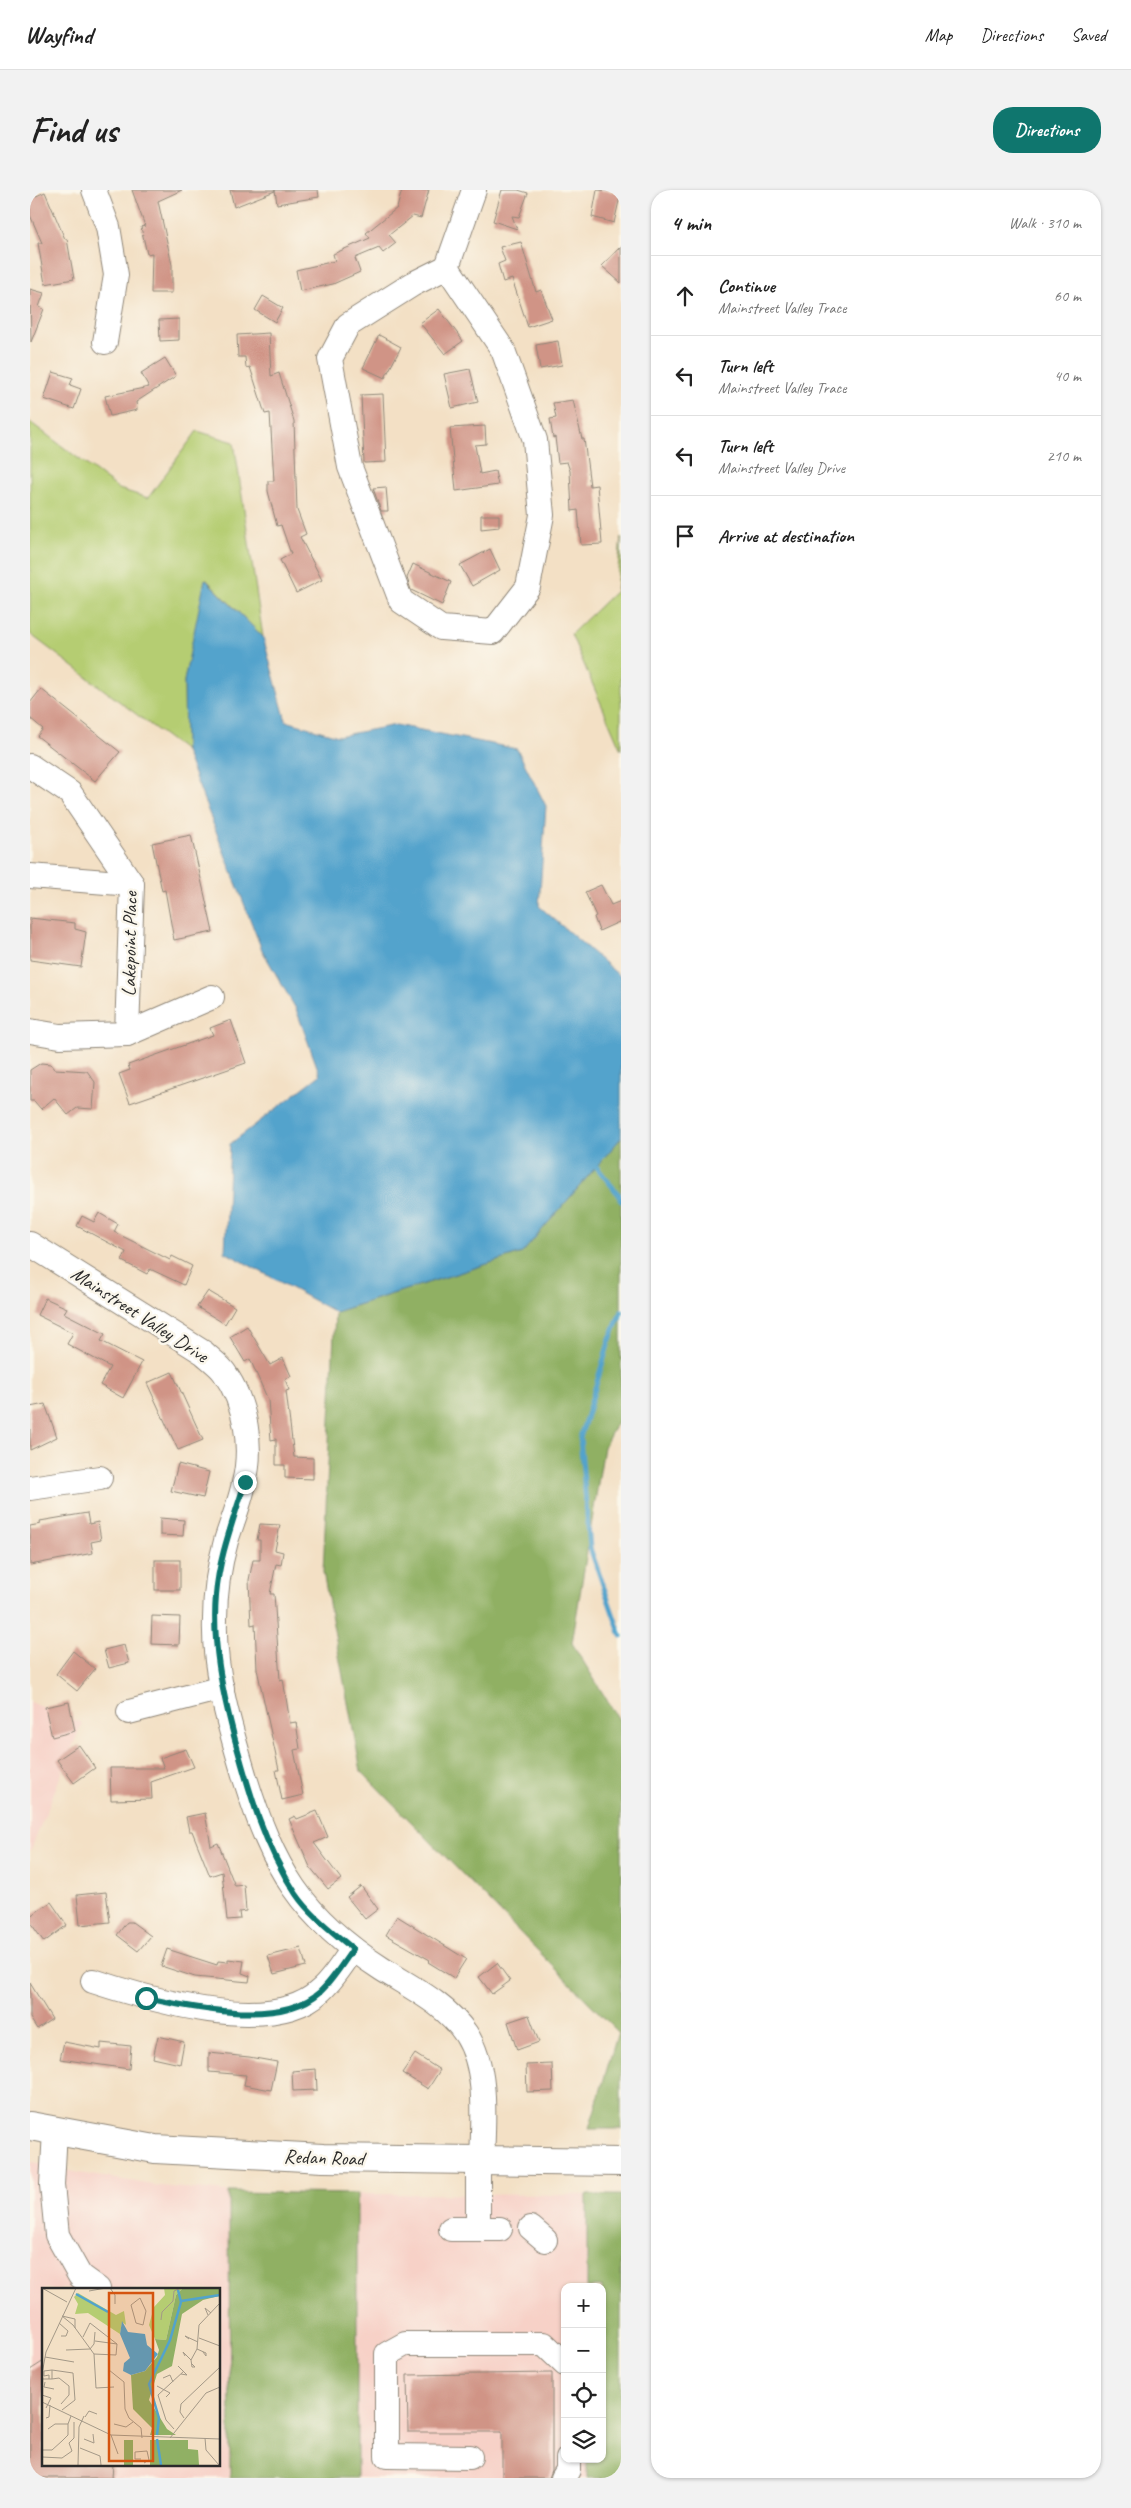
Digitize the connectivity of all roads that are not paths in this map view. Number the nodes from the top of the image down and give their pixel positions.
1 (94, 190) edge
2 (474, 190) edge
3 (447, 267) junction
4 (105, 342) dead end
5 (30, 766) edge
6 (30, 876) edge
7 (132, 884) junction
8 (212, 997) dead end
9 (30, 1031) edge
10 (127, 1034) junction
11 (30, 1244) edge
12 (100, 1478) dead end
13 (30, 1488) edge
14 (222, 1688) junction
15 (129, 1712) dead end
16 (353, 1949) junction
17 (93, 1981) dead end
18 (42, 2128) edge
19 (480, 2162) junction
20 (621, 2162) edge
21 (451, 2229) dead end
22 (95, 2288) edge
23 (561, 2360) edge
24 (470, 2458) dead end
25 (568, 2463) edge
26 (563, 2478) edge

1 - 4 street
2 - 3 street
3 - 3 street
5 - 7 street, Lakepoint Place
6 - 7 street
7 - 10 street, Lakepoint Place
8 - 10 street
9 - 10 street
11 - 14 street, Mainstreet Valley Drive
12 - 13 street
14 - 15 street
14 - 16 street, Mainstreet Valley Drive
16 - 17 street
16 - 19 street, Mainstreet Valley Drive
18 - 19 main road, Redan Road
18 - 22 street
19 - 20 main road, Redan Road
19 - 21 street, Mainstreet Valley Drive
23 - 24 street
25 - 26 street

